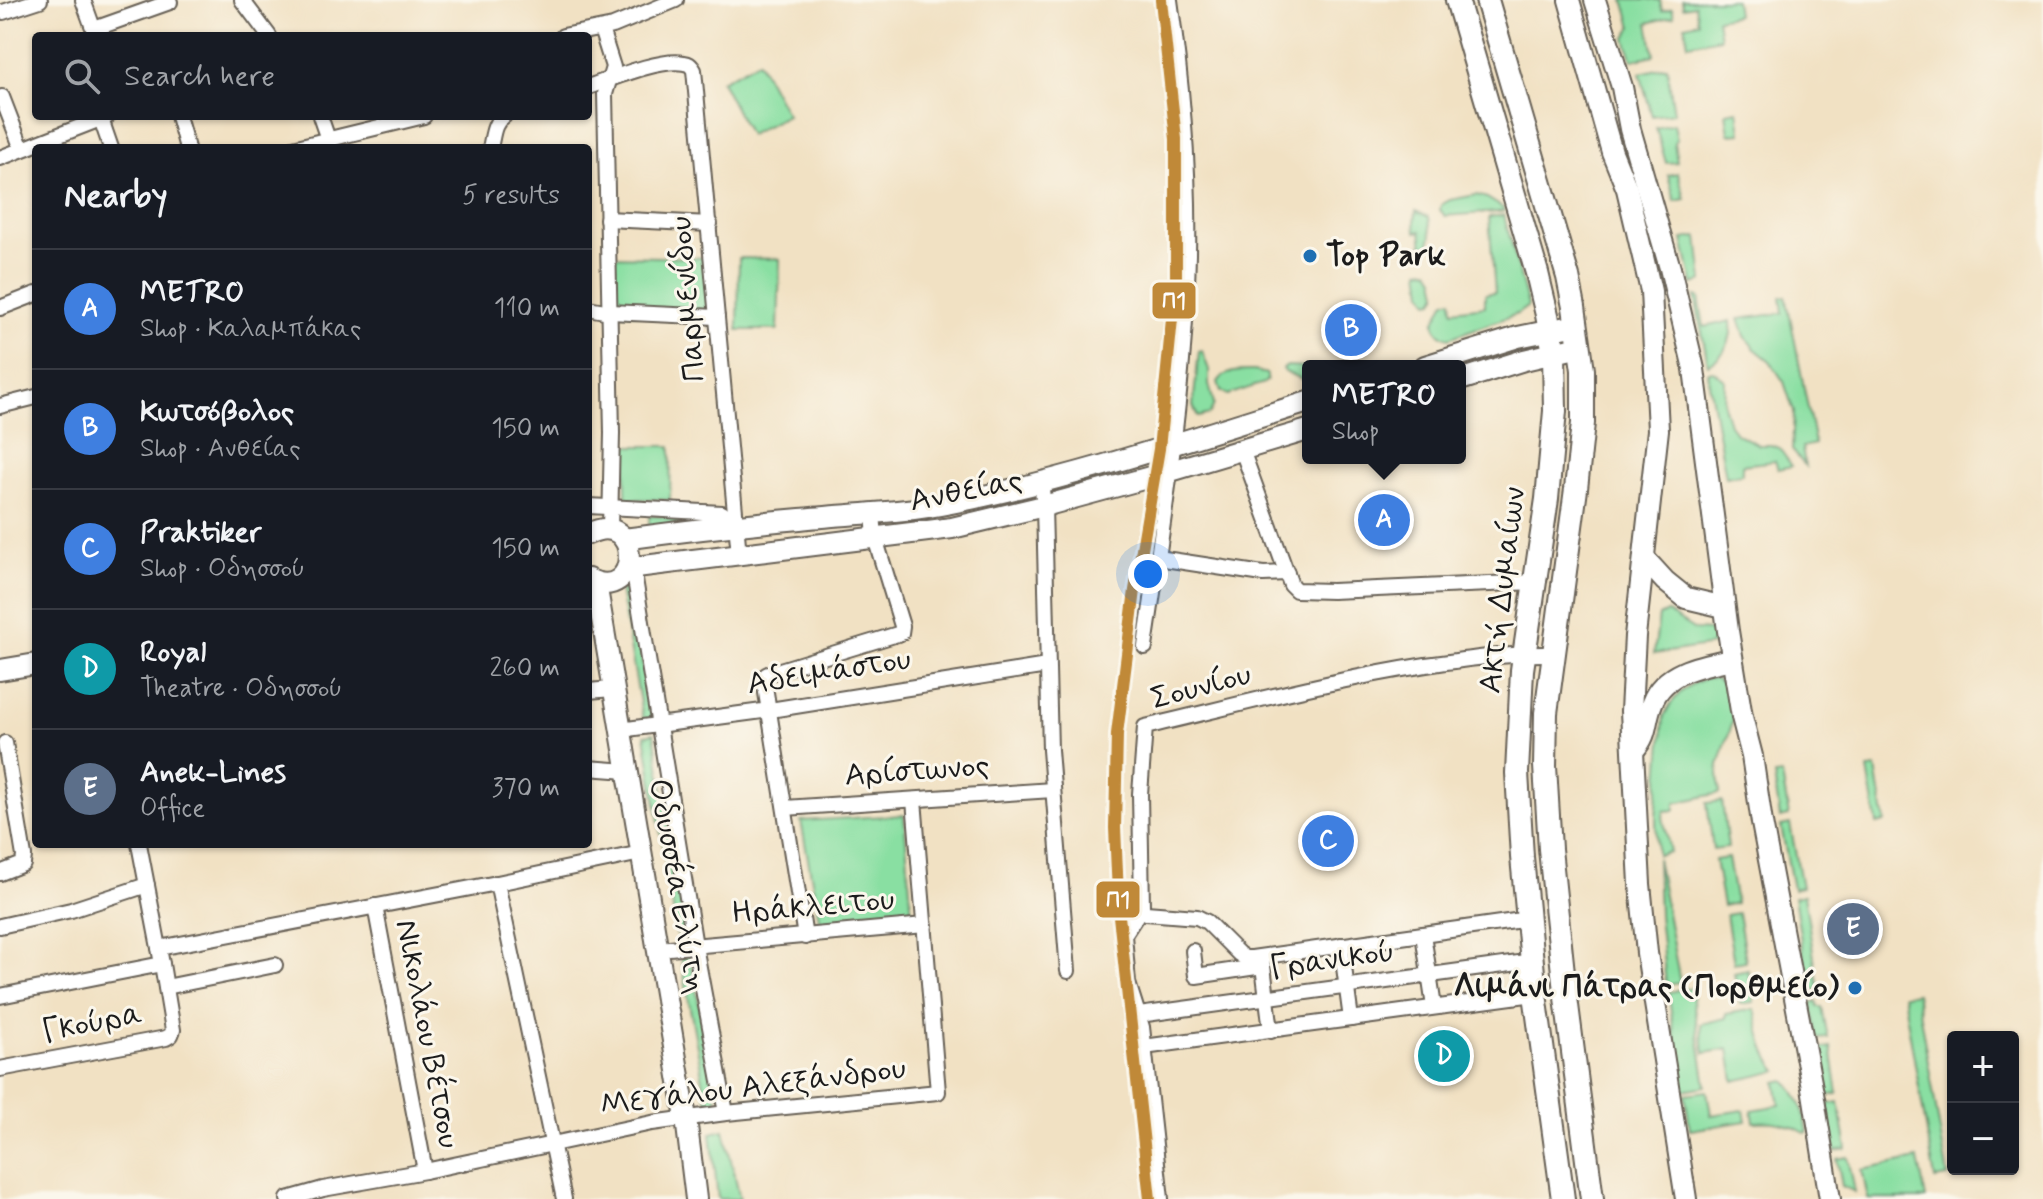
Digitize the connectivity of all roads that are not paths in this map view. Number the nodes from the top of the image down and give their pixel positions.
1 (40, 0) edge
2 (83, 0) edge
3 (242, 0) edge
4 (676, 0) edge
5 (1170, 0) edge
6 (1457, 0) edge
7 (1487, 0) edge
8 (1569, 0) edge
9 (1595, 0) edge
10 (170, 2) dead end
11 (3, 12) dead end
12 (601, 29) junction
13 (95, 32) edge
14 (97, 32) edge
15 (266, 32) edge
16 (585, 32) edge
17 (609, 80) junction
18 (592, 86) edge
19 (1, 97) edge
20 (97, 120) edge
21 (106, 120) edge
22 (179, 120) edge
23 (321, 120) edge
24 (411, 120) edge
25 (500, 120) edge
26 (35, 144) edge
27 (110, 144) edge
28 (186, 144) edge
29 (330, 144) edge
30 (491, 144) edge
31 (32, 145) edge
32 (22, 149) junction
33 (0, 158) edge
34 (607, 219) junction
35 (710, 224) junction
36 (32, 296) edge
37 (0, 308) edge
38 (592, 309) edge
39 (610, 312) junction
40 (717, 317) junction
41 (1579, 336) junction
42 (1552, 342) junction
43 (1444, 360) edge
44 (1466, 378) edge
45 (32, 398) edge
46 (1302, 405) edge
47 (0, 406) edge
48 (1302, 432) edge
49 (1173, 445) junction
50 (1242, 450) junction
51 (1171, 472) junction
52 (1041, 482) junction
53 (592, 506) edge
54 (1044, 506) junction
55 (612, 507) junction
56 (873, 513) junction
57 (736, 524) junction
58 (592, 532) edge
59 (617, 535) junction
60 (875, 538) junction
61 (739, 555) junction
62 (1158, 558) junction
63 (1644, 558) junction
64 (630, 568) junction
65 (1287, 573) junction
66 (592, 581) edge
67 (1535, 582) junction
68 (592, 586) edge
69 (1724, 607) junction
70 (1145, 647) dead end
71 (1524, 653) junction
72 (1554, 654) junction
73 (1732, 659) junction
74 (32, 665) edge
75 (1047, 666) junction
76 (0, 670) edge
77 (613, 689) junction
78 (592, 691) edge
79 (770, 710) junction
80 (659, 725) junction
81 (620, 730) junction
82 (5, 743) dead end
83 (1633, 751) junction
84 (592, 768) edge
85 (627, 771) junction
86 (1053, 790) junction
87 (914, 800) junction
88 (785, 808) junction
89 (140, 848) edge
90 (641, 853) junction
91 (0, 873) edge
92 (497, 883) junction
93 (147, 885) junction
94 (375, 906) junction
95 (1141, 910) junction
96 (1529, 919) junction
97 (925, 925) junction
98 (0, 926) edge
99 (1423, 934) junction
100 (805, 937) junction
101 (1341, 945) junction
102 (695, 946) junction
103 (159, 948) junction
104 (658, 949) junction
105 (1193, 951) dead end
106 (1533, 961) junction
107 (1259, 962) junction
108 (162, 964) junction
109 (275, 965) dead end
110 (1068, 971) dead end
111 (1429, 975) junction
112 (166, 987) junction
113 (1347, 987) junction
114 (1535, 994) junction
115 (0, 996) edge
116 (1267, 998) junction
117 (1434, 1007) junction
118 (1139, 1015) junction
119 (1351, 1019) junction
120 (1271, 1031) junction
121 (1144, 1047) junction
122 (0, 1069) edge
123 (726, 1113) junction
124 (686, 1118) junction
125 (553, 1145) junction
126 (425, 1171) junction
127 (322, 1194) edge
128 (288, 1199) edge
129 (564, 1199) edge
130 (696, 1199) edge
131 (1161, 1199) edge
132 (1563, 1199) edge
133 (1592, 1199) edge
134 (1686, 1199) edge
135 (1830, 1199) edge

1 - 11 street
2 - 13 street
3 - 15 street
4 - 12 street
5 - 49 street, Σουνίου
6 - 42 main road, Ακτή Δυμαίων
7 - 41 main road, Ακτή Δυμαίων
8 - 63 main road
9 - 69 main road
10 - 14 street
12 - 16 street
12 - 17 street
17 - 18 street
17 - 34 street
17 - 35 street, Παρμενίδου
19 - 32 street
20 - 26 street
21 - 27 street
22 - 28 street
23 - 29 street
24 - 29 street
25 - 30 street
31 - 32 street
32 - 33 street
34 - 35 street
34 - 39 street
35 - 40 street, Παρμενίδου
36 - 37 street
38 - 39 street
39 - 40 street
39 - 55 street
40 - 57 street, Παρμενίδου
41 - 42 main road
41 - 72 main road, Ακτή Δυμαίων
42 - 43 main road
42 - 44 main road
42 - 67 main road, Ακτή Δυμαίων
45 - 47 street
46 - 49 main road, Ανθείας
48 - 50 main road, Ανθείας
49 - 51 street, Σουνίου
49 - 52 main road, Ανθείας
50 - 51 main road, Ανθείας
50 - 65 street
51 - 54 main road, Ανθείας
51 - 62 street, Σουνίου
52 - 54 street
52 - 56 main road, Ανθείας
53 - 55 street, Ανθείας
54 - 60 main road, Ανθείας
54 - 75 street
55 - 57 street, Ανθείας
55 - 59 street
56 - 57 main road, Ανθείας
56 - 60 street
57 - 59 main road, Ανθείας
57 - 61 street, Παρμενίδου
58 - 59 main road, Ανθείας
59 - 64 main road
60 - 61 main road, Ανθείας
60 - 79 street
61 - 64 main road, Ανθείας
62 - 65 street
62 - 70 street, Σουνίου
63 - 69 main road
63 - 83 main road
64 - 66 main road, Ανθείας
64 - 80 street
65 - 67 street
67 - 71 main road, Ακτή Δυμαίων
68 - 77 main road, Οδυσσέα Ελύτη
69 - 73 main road
71 - 72 street, Σουνίου
71 - 95 street, Σουνίου
71 - 96 main road, Ακτή Δυμαίων
72 - 133 main road, Ακτή Δυμαίων
73 - 83 main road
73 - 135 main road
74 - 76 main road
75 - 79 street, Αδειμάστου
75 - 86 street
77 - 78 street
77 - 81 main road, Οδυσσέα Ελύτη
79 - 80 street, Αδειμάστου
79 - 88 street
80 - 81 street, Αδειμάστου
80 - 102 street
81 - 85 main road, Οδυσσέα Ελύτη
82 - 91 street
83 - 134 main road
84 - 85 street
85 - 90 main road, Οδυσσέα Ελύτη
86 - 87 street, Αρίστωνος
86 - 110 street
87 - 88 street, Αρίστωνος
87 - 97 street, Μεγάλου Αλεξάνδρου
88 - 100 street
89 - 93 street, Γκούρα
90 - 92 street
90 - 104 main road, Οδυσσέα Ελύτη
92 - 94 street
92 - 125 street
93 - 98 street
93 - 103 street, Γκούρα
94 - 103 street
94 - 126 street, Νικολάου Βέτσου
95 - 107 street
95 - 118 street, Σουνίου
96 - 99 street
96 - 106 main road, Ακτή Δυμαίων
97 - 100 street, Ηράκλειτου
97 - 123 street, Μεγάλου Αλεξάνδρου
99 - 101 street
99 - 111 street
100 - 102 street, Ηράκλειτου
101 - 107 street
101 - 113 street
102 - 104 street, Ηράκλειτου
102 - 123 street
103 - 108 street, Γκούρα
104 - 124 main road, Οδυσσέα Ελύτη
105 - 107 street
106 - 111 street, Γρανικού
106 - 114 main road, Ακτή Δυμαίων
107 - 116 street
108 - 112 street, Γκούρα
108 - 115 street
109 - 112 street
111 - 113 street, Γρανικού
111 - 117 street
112 - 122 street, Γκούρα
113 - 116 street, Γρανικού
113 - 119 street
114 - 117 street
114 - 132 main road, Ακτή Δυμαίων
116 - 118 street, Γρανικού
116 - 120 street
117 - 119 street
118 - 121 street, Σουνίου
119 - 120 street
120 - 121 street
121 - 131 street, Σουνίου
123 - 124 street, Μεγάλου Αλεξάνδρου
124 - 125 street, Μεγάλου Αλεξάνδρου
124 - 130 main road, Οδυσσέα Ελύτη
125 - 126 street, Μεγάλου Αλεξάνδρου
125 - 129 street
126 - 127 street, Μεγάλου Αλεξάνδρου
127 - 128 street, Μεγάλου Αλεξάνδρου

